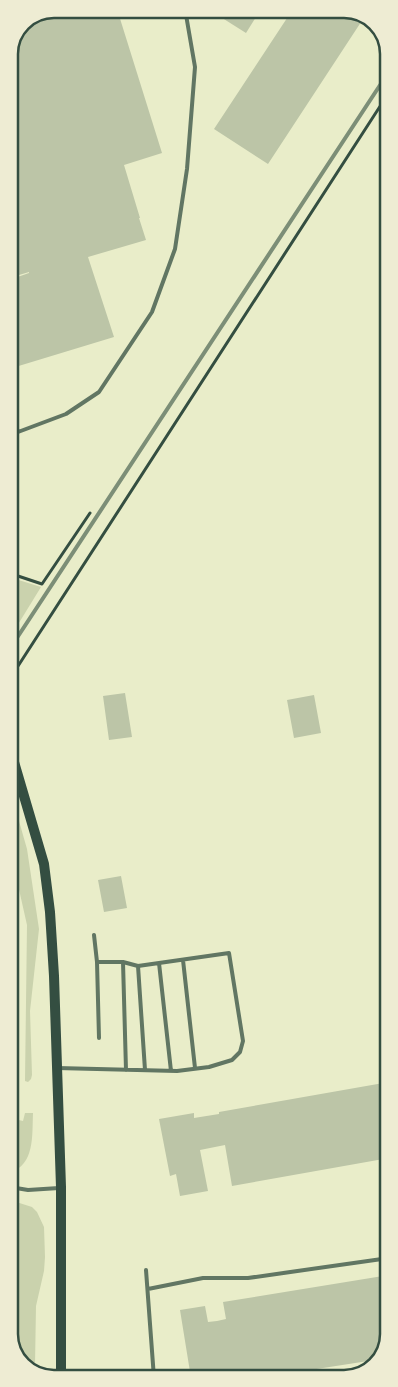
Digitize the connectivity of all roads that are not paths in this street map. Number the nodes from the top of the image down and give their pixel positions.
1 (186, 18) edge
2 (18, 432) edge
3 (18, 776) edge
4 (94, 935) dead end
5 (183, 960) junction
6 (97, 962) junction
7 (123, 962) junction
8 (159, 963) junction
9 (138, 966) junction
10 (99, 1038) dead end
11 (57, 1068) junction
12 (195, 1068) junction
13 (126, 1070) junction
14 (145, 1070) junction
15 (171, 1071) junction
16 (61, 1187) junction
17 (18, 1189) edge
18 (380, 1259) edge
19 (146, 1270) dead end
20 (148, 1289) junction
21 (61, 1369) edge
22 (153, 1369) edge

1 - 2 lane
3 - 11 main road
4 - 6 lane
5 - 8 lane
5 - 12 lane
5 - 12 lane
6 - 7 lane
6 - 10 lane
7 - 9 lane
7 - 13 lane
8 - 9 lane
8 - 15 lane
9 - 14 lane
11 - 13 lane
11 - 16 main road
12 - 15 lane
13 - 14 lane
14 - 15 lane
16 - 17 lane
16 - 21 main road
18 - 20 lane
19 - 20 lane
20 - 22 lane

